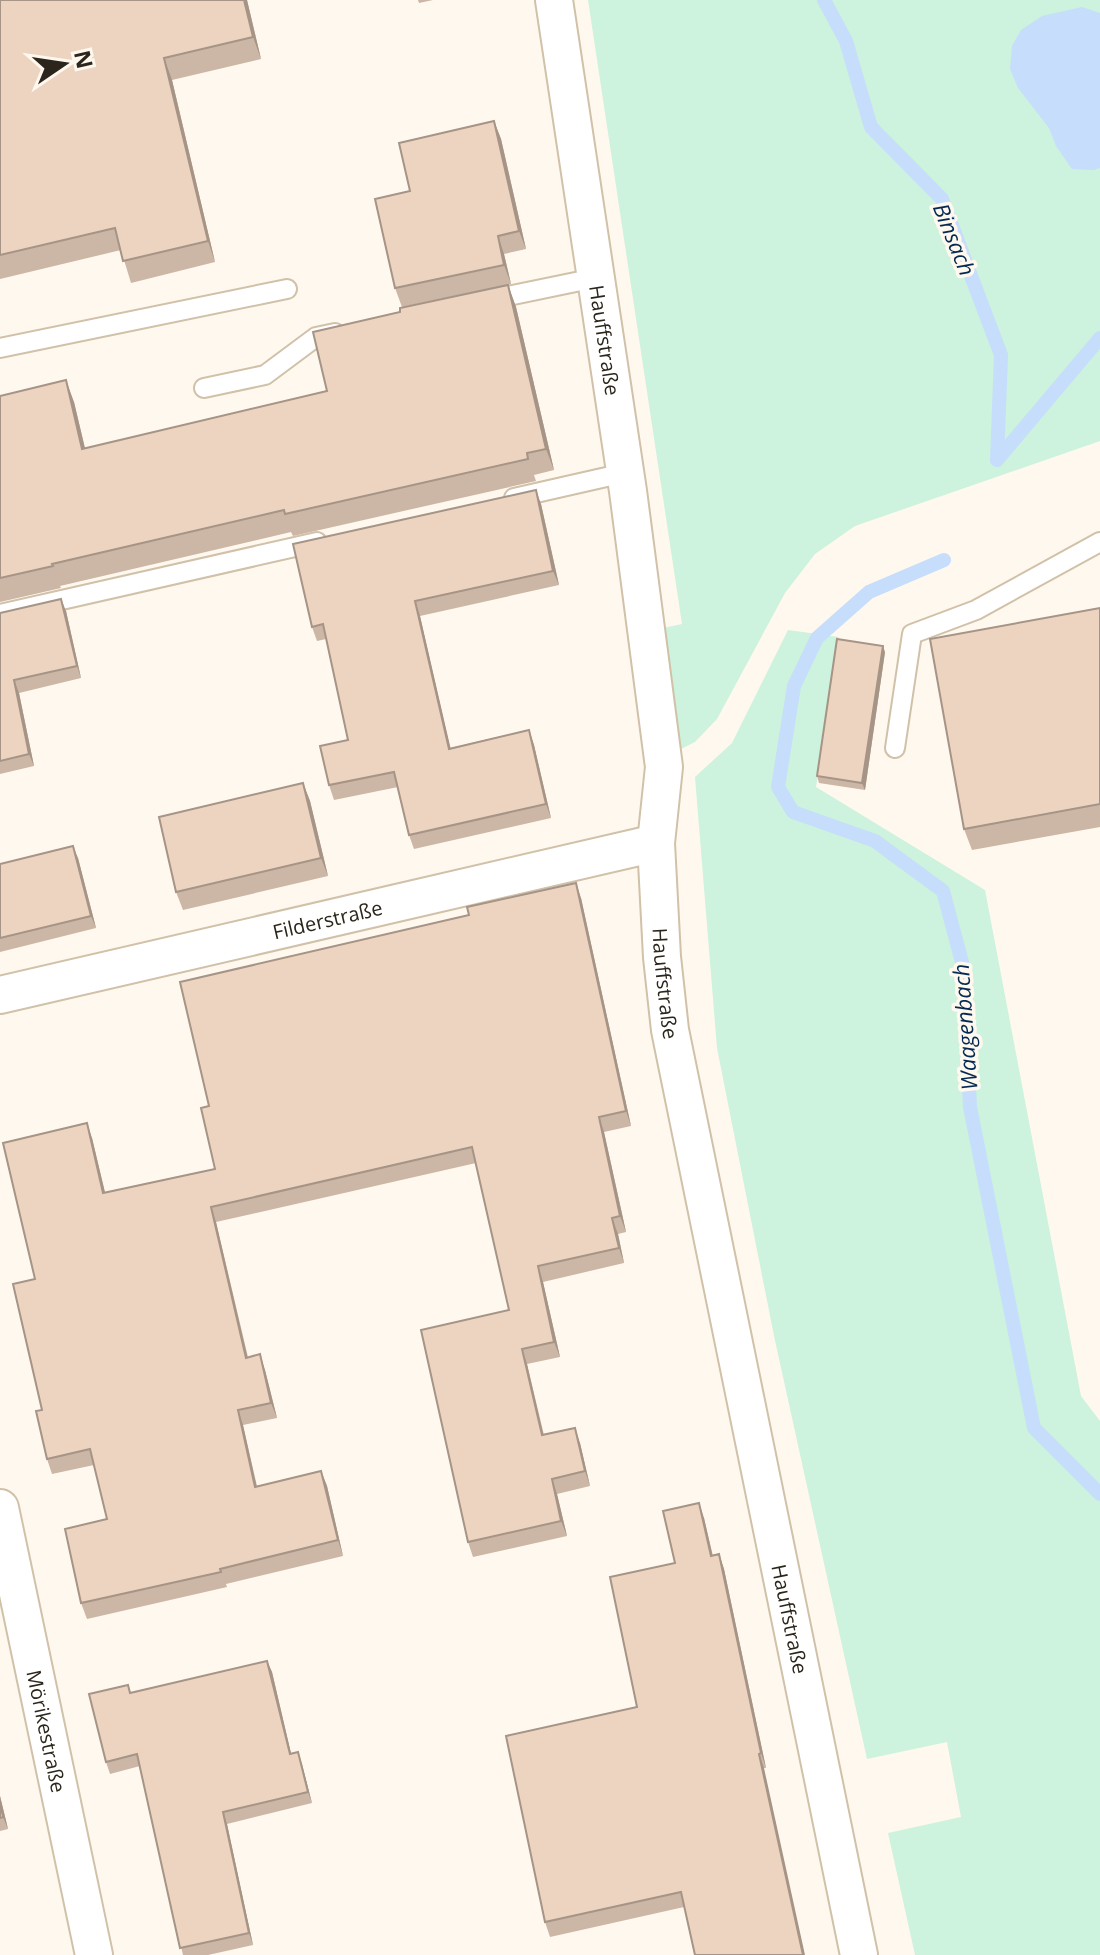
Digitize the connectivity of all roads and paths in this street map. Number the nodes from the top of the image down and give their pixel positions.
1 (554, 0) edge
2 (595, 278) junction
3 (287, 289) dead end
4 (471, 304) edge
5 (347, 331) edge
6 (0, 348) edge
7 (204, 388) dead end
8 (624, 473) junction
9 (501, 501) edge
10 (333, 539) edge
11 (1100, 542) edge
12 (0, 614) edge
13 (895, 748) dead end
14 (656, 843) junction
15 (0, 995) edge
16 (0, 1508) edge
17 (94, 1955) edge
18 (859, 1955) edge

1 - 2 street, Hauffstraße
2 - 4 lane
2 - 8 street, Hauffstraße
3 - 6 lane
5 - 7 lane
8 - 9 lane
8 - 14 street, Hauffstraße
10 - 12 lane
11 - 13 lane
14 - 15 street, Filderstraße
14 - 18 street, Hauffstraße
16 - 17 street, Mörikestraße

